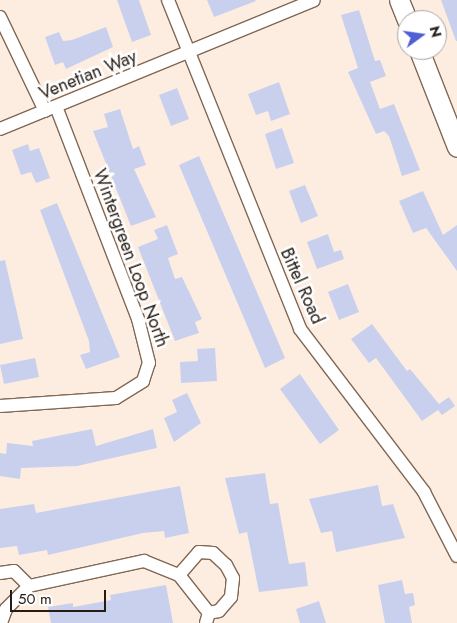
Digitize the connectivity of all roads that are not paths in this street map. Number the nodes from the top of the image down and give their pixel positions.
1 (168, 0) edge
2 (314, 0) edge
3 (0, 16) edge
4 (189, 53) junction
5 (423, 60) edge
6 (51, 109) junction
7 (0, 129) edge
8 (457, 147) edge
9 (0, 406) edge
10 (457, 556) edge
11 (0, 573) edge
12 (179, 575) junction
13 (28, 586) junction
14 (3, 605) edge
15 (208, 618) edge
16 (1, 623) edge

1 - 4 street, Bittel Road
2 - 4 street, Venetian Way
3 - 6 street, Wintergreen Loop North
4 - 6 street, Venetian Way
4 - 10 street, Bittel Road
5 - 8 street
6 - 7 street, Venetian Way
6 - 9 street, Wintergreen Loop North
11 - 13 street
12 - 13 street
12 - 15 street
12 - 15 street
13 - 14 street
14 - 16 street

